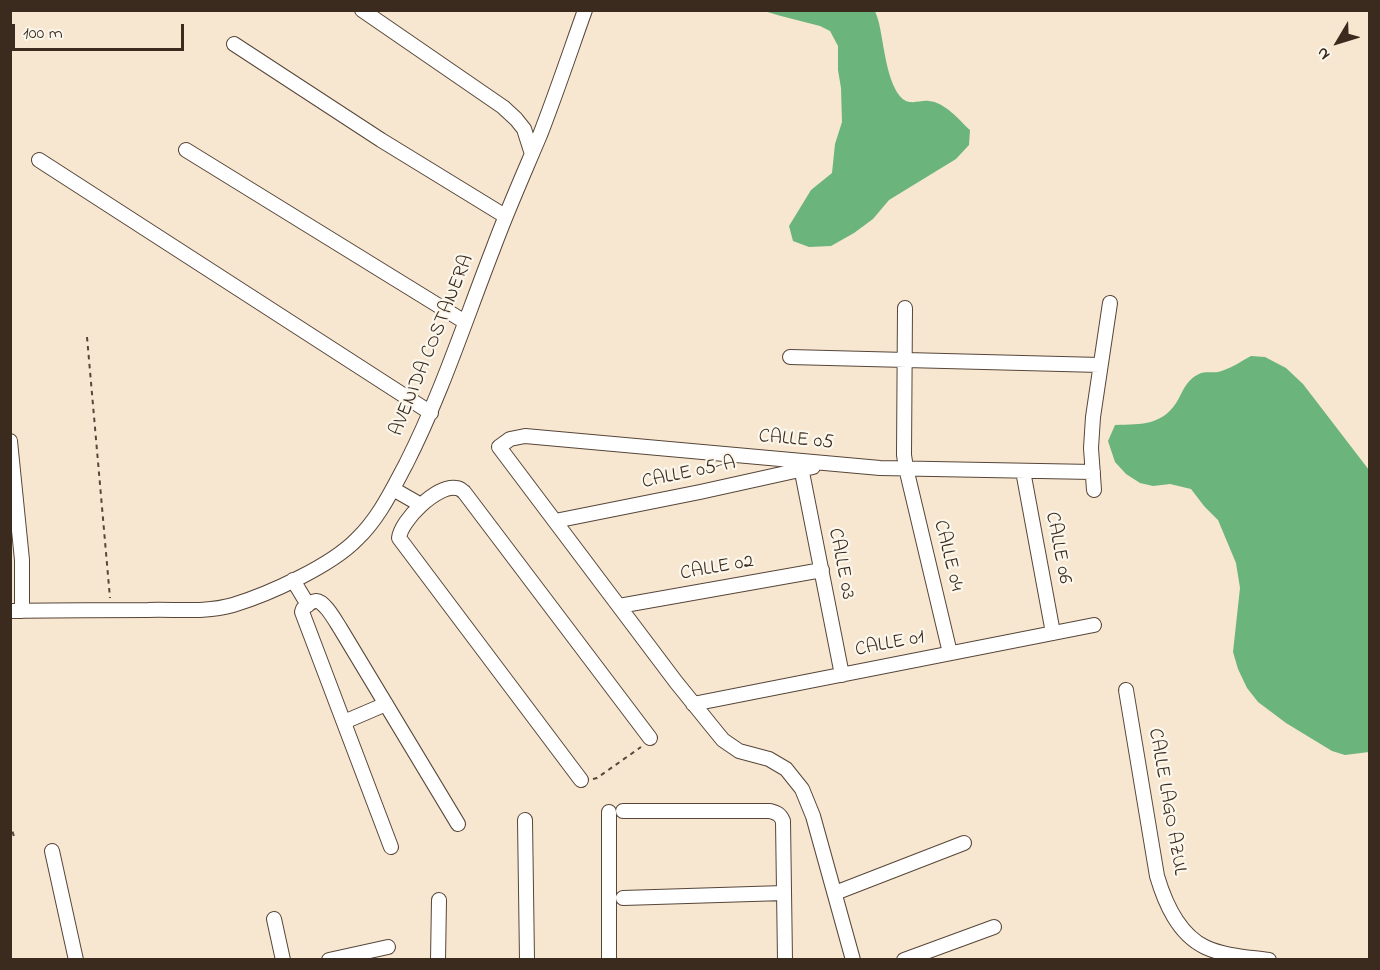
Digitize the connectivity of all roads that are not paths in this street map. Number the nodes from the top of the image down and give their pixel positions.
1 (362, 10) edge
2 (585, 10) edge
3 (234, 44) dead end
4 (186, 150) dead end
5 (531, 154) junction
6 (39, 160) dead end
7 (505, 216) junction
8 (1110, 303) dead end
9 (905, 308) dead end
10 (465, 322) junction
11 (790, 357) dead end
12 (905, 360) junction
13 (1100, 365) junction
14 (431, 413) junction
15 (10, 441) edge
16 (801, 465) junction
17 (906, 468) junction
18 (1023, 471) junction
19 (1093, 472) junction
20 (393, 489) junction
21 (1094, 490) dead end
22 (421, 505) junction
23 (555, 521) junction
24 (822, 570) junction
25 (293, 580) junction
26 (308, 605) junction
27 (619, 606) junction
28 (16, 611) edge
29 (1094, 625) dead end
30 (1053, 633) junction
31 (950, 653) junction
32 (842, 675) junction
33 (1126, 690) dead end
34 (386, 704) junction
35 (693, 704) junction
36 (344, 722) junction
37 (650, 738) road end
38 (582, 780) road end
39 (623, 811) dead end
40 (609, 812) dead end
41 (525, 819) dead end
42 (458, 824) dead end
43 (964, 843) dead end
44 (391, 847) dead end
45 (52, 851) dead end
46 (784, 893) junction
47 (835, 893) junction
48 (623, 898) dead end
49 (439, 900) dead end
50 (274, 919) dead end
51 (994, 927) dead end
52 (388, 947) dead end
53 (76, 960) edge
54 (283, 960) edge
55 (329, 960) edge
56 (438, 960) edge
57 (527, 960) edge
58 (609, 960) edge
59 (785, 960) edge
60 (853, 960) edge
61 (904, 960) edge
62 (1269, 960) edge

1 - 5 street
2 - 5 street, AVENIDA COSTANERA
3 - 7 street
4 - 10 street
5 - 7 street, AVENIDA COSTANERA
6 - 14 street
7 - 10 street, AVENIDA COSTANERA
8 - 13 street
9 - 12 street, CALLE 04
10 - 14 street, AVENIDA COSTANERA
11 - 12 street
12 - 13 street
12 - 17 street, CALLE 04
13 - 19 street
14 - 20 street, AVENIDA COSTANERA
15 - 28 street
16 - 17 street, CALLE 05
16 - 23 street, CALLE 05-A
16 - 23 street, CALLE 05
16 - 24 street, CALLE 03
17 - 18 street, CALLE 05
17 - 31 street, CALLE 04
18 - 19 street, CALLE 05
18 - 30 street, CALLE 06
19 - 21 street
20 - 22 street
20 - 25 street, AVENIDA COSTANERA
22 - 37 street
22 - 38 street
23 - 27 street
24 - 27 street, CALLE 02
24 - 32 street, CALLE 03
25 - 26 street
25 - 28 street, AVENIDA COSTANERA
26 - 34 street
26 - 36 street
27 - 35 street
29 - 30 street, CALLE 01
30 - 31 street, CALLE 01
31 - 32 street, CALLE 01
32 - 35 street, CALLE 01
33 - 62 street, CALLE LAGO AZUL
34 - 36 street
34 - 42 street
35 - 47 street
36 - 44 street
39 - 46 street
40 - 58 street
41 - 57 street
43 - 47 street
45 - 53 street
46 - 48 street
46 - 59 street
47 - 60 street
49 - 56 street
50 - 54 street
51 - 61 street
52 - 55 street

